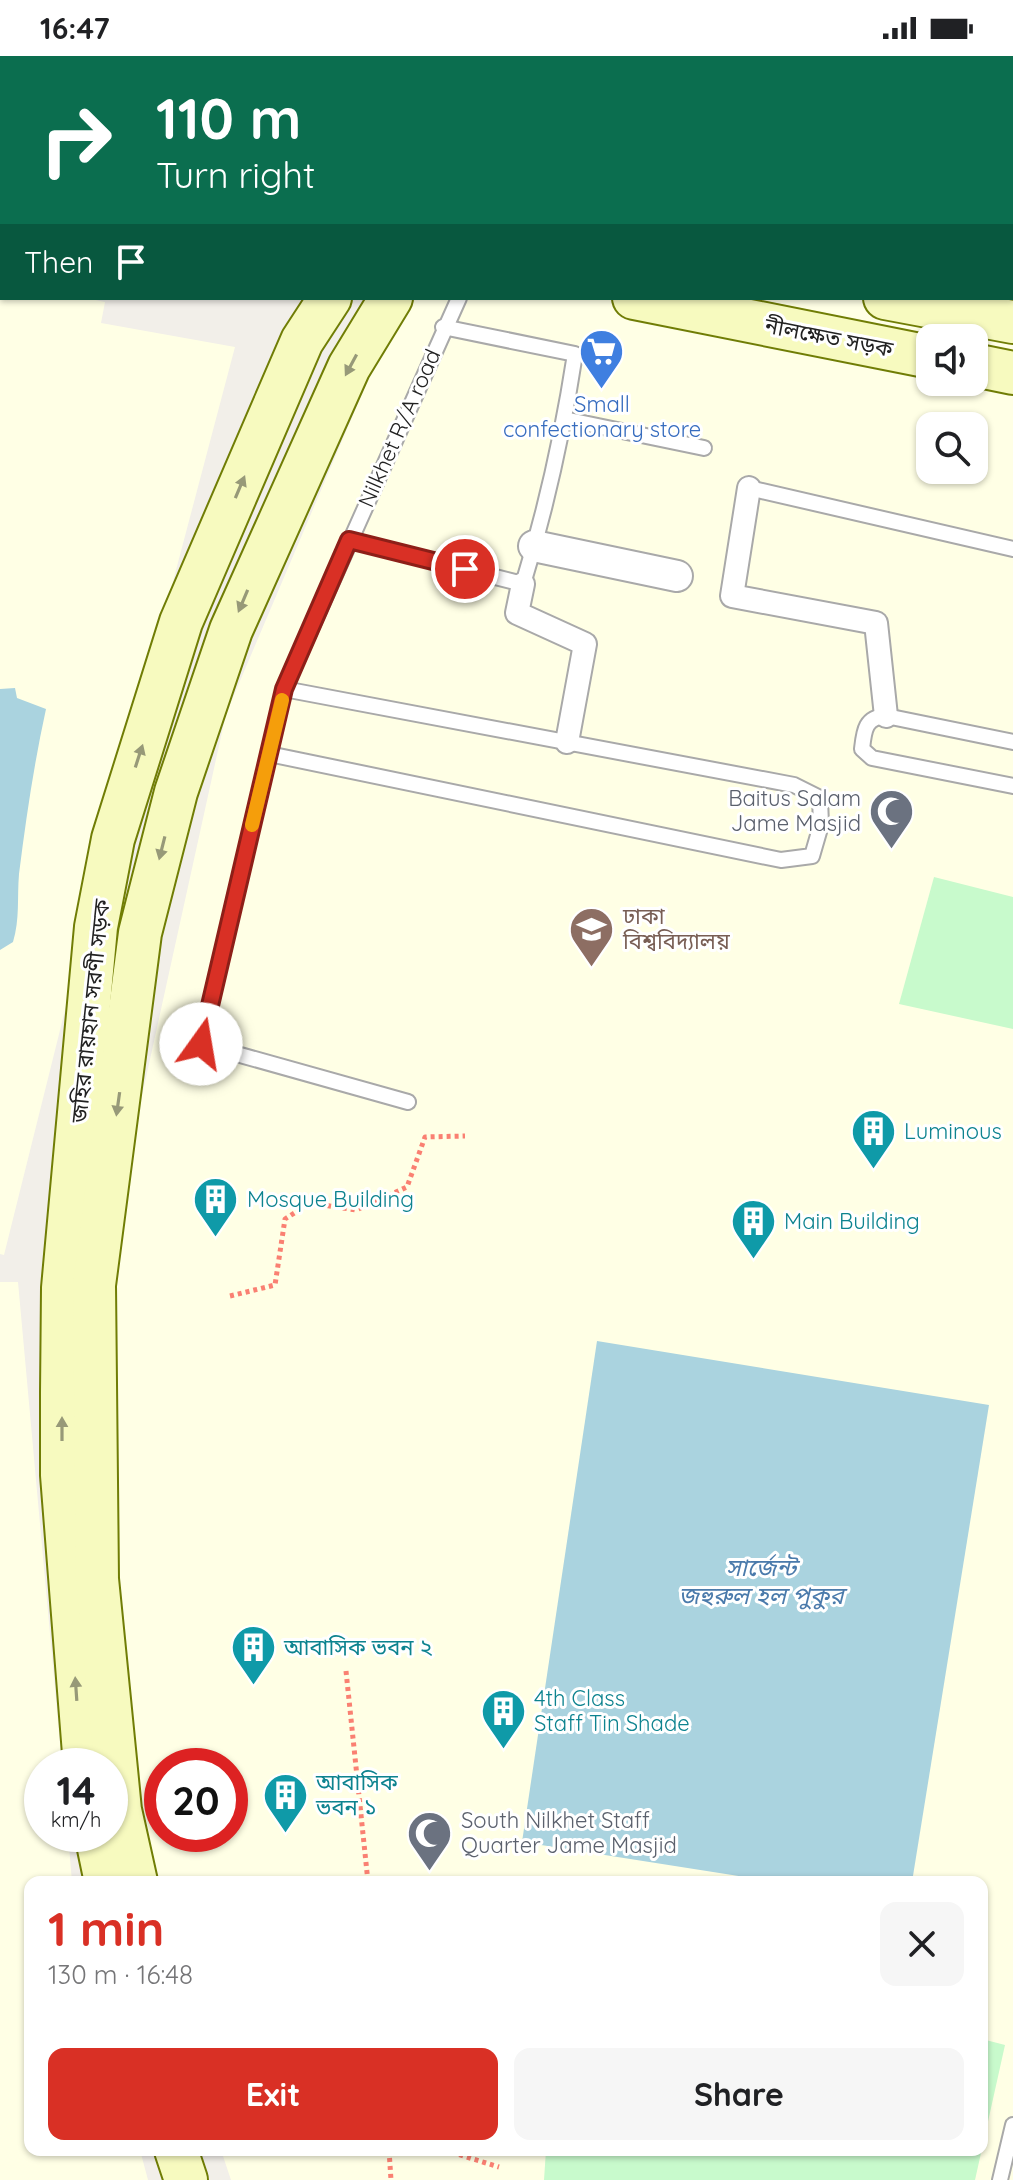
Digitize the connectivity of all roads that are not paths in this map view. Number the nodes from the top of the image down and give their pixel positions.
1 (329, 300) edge
2 (390, 300) edge
3 (458, 300) edge
4 (644, 300) edge
5 (896, 300) edge
6 (1013, 322) edge
7 (443, 327) junction
8 (916, 354) edge
9 (988, 368) edge
10 (1013, 373) edge
11 (564, 419) junction
12 (704, 448) dead end
13 (749, 488) joint
14 (349, 540) junction
15 (534, 546) junction
16 (1013, 549) edge
17 (677, 576) dead end
18 (523, 584) junction
19 (284, 689) junction
20 (886, 716) junction
21 (567, 742) junction
22 (1013, 742) edge
23 (269, 754) junction
24 (1013, 786) edge
25 (408, 1102) dead end
26 (84, 1748) edge
27 (100, 1852) edge
28 (105, 1876) edge
29 (135, 1876) edge
30 (1013, 2125) edge
31 (178, 2156) edge
32 (204, 2156) edge
33 (186, 2180) edge
34 (212, 2180) edge
35 (1000, 2180) edge

26 -> 1 main road, জহির রায়হান সরণী সড়ক
2 -> 29 main road
3 - 7 lane, Nilkhet R/A road
4 - 8 main road, নীলক্ষেত সড়ক
5 - 6 main road
7 - 11 lane
7 - 14 lane, Nilkhet R/A road
9 - 10 main road
11 - 12 lane
11 - 15 lane
13 - 16 lane
13 - 20 street
14 - 18 lane
14 - 19 lane, Nilkhet R/A road
15 - 17 street
15 - 18 lane
18 - 21 street
19 - 21 lane
19 - 23 lane, Nilkhet R/A road
20 - 22 lane
20 - 24 lane
21 - 23 lane
23 - 25 lane, Nilkhet R/A road
27 - 28 main road
30 - 35 lane
31 - 33 main road
32 - 34 main road

